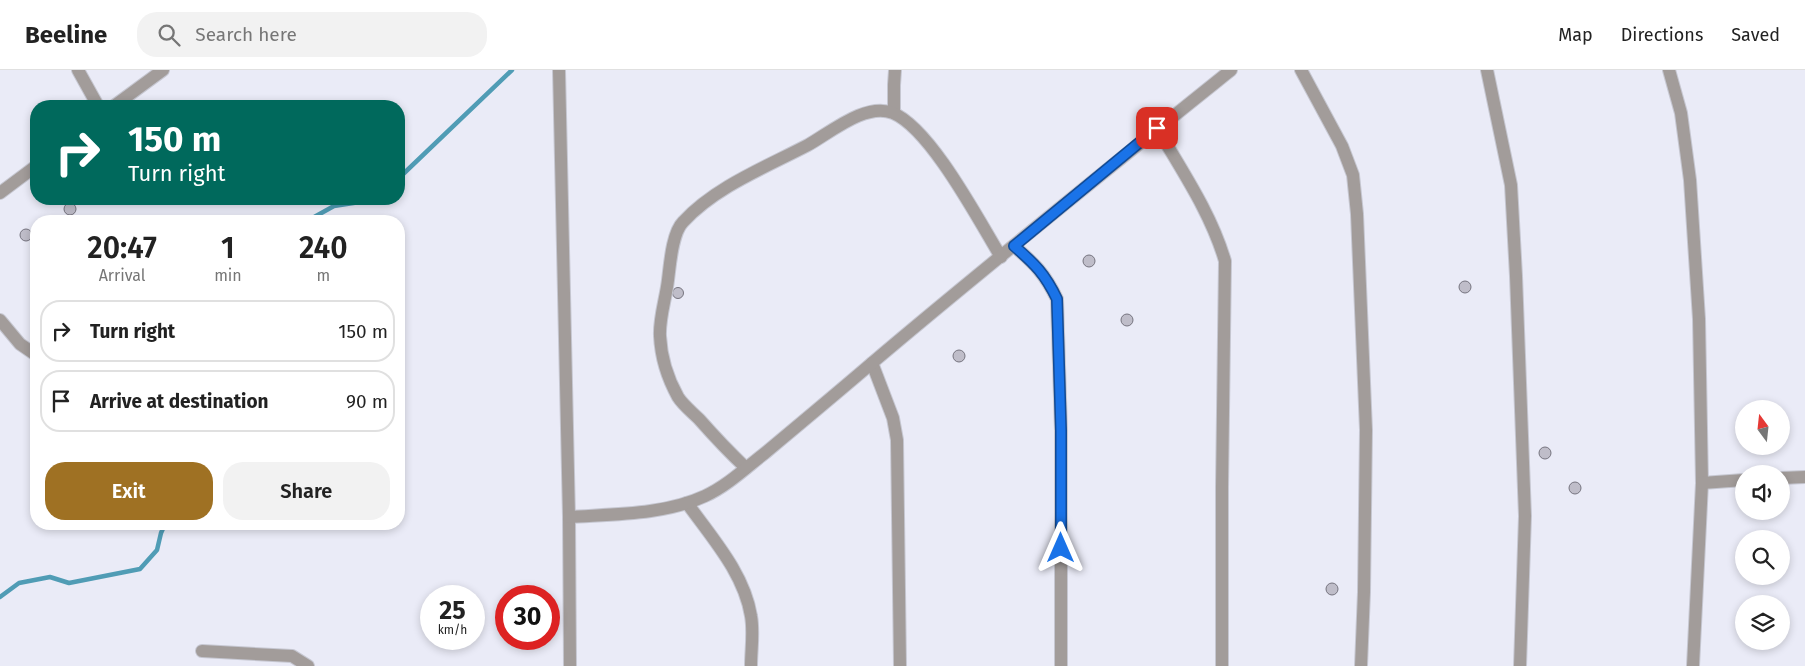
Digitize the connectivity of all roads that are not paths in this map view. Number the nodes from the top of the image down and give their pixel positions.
1 (78, 70) edge
2 (163, 70) edge
3 (559, 70) edge
4 (896, 70) edge
5 (1231, 70) edge
6 (1301, 70) edge
7 (1487, 70) edge
8 (1669, 70) edge
9 (95, 100) edge
10 (122, 100) edge
11 (894, 114) junction
12 (1157, 128) junction
13 (30, 171) edge
14 (1, 193) edge
15 (1014, 246) junction
16 (1001, 257) junction
17 (0, 320) edge
18 (30, 351) edge
19 (872, 363) junction
20 (746, 468) junction
21 (1805, 476) edge
22 (1790, 477) edge
23 (1735, 481) edge
24 (1702, 483) junction
25 (688, 503) junction
26 (568, 517) junction
27 (202, 651) dead end
28 (308, 666) edge
29 (570, 666) edge
30 (751, 666) edge
31 (900, 666) edge
32 (1061, 666) edge
33 (1222, 666) edge
34 (1361, 666) edge
35 (1520, 666) edge
36 (1693, 666) edge

1 - 9 street
2 - 10 street
3 - 26 street
4 - 11 street
5 - 12 street
6 - 34 street
7 - 35 street
8 - 24 street
11 - 16 street
11 - 20 street
12 - 15 street
12 - 33 street
13 - 14 street
15 - 16 street
15 - 32 street
16 - 19 street
17 - 18 street
19 - 20 street
19 - 31 street
20 - 25 street
21 - 22 street
23 - 24 street
24 - 36 street
25 - 26 street
25 - 30 street
26 - 29 street
27 - 28 street

